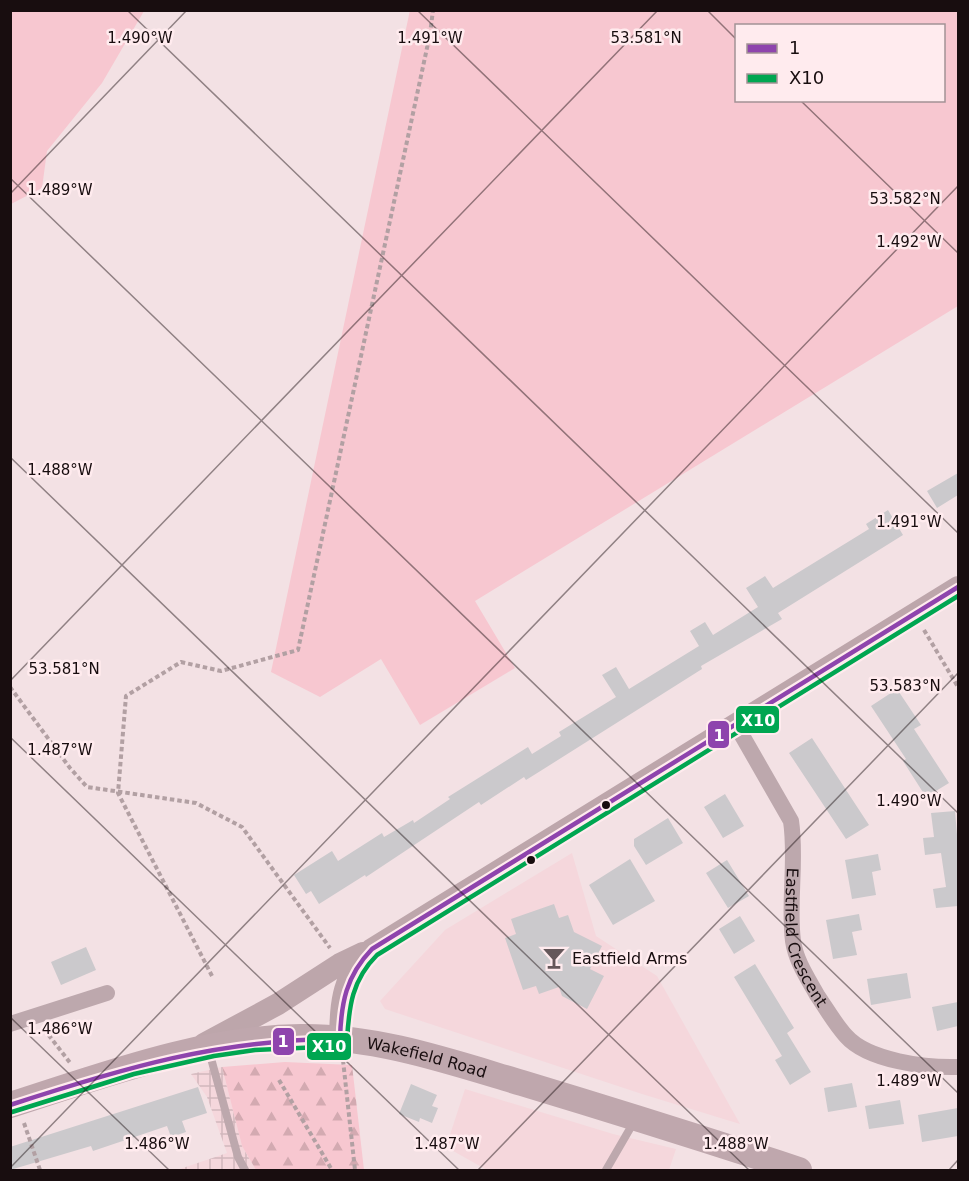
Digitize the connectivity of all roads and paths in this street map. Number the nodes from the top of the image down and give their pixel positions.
1 (433, 10) edge
2 (958, 586) edge
3 (914, 614) junction
4 (10, 687) edge
5 (958, 687) edge
6 (736, 725) junction
7 (118, 793) junction
8 (372, 949) junction
9 (340, 964) junction
10 (212, 976) dead end
11 (107, 993) dead end
12 (34, 1017) junction
13 (10, 1024) edge
14 (340, 1039) junction
15 (198, 1050) junction
16 (958, 1067) edge
17 (279, 1080) dead end
18 (85, 1082) junction
19 (14, 1104) edge
20 (636, 1117) junction
21 (40, 1170) edge
22 (244, 1170) edge
23 (332, 1170) edge
24 (355, 1170) edge
25 (606, 1170) edge
26 (799, 1170) edge

1 - 7 path
2 - 3 main road
3 - 5 path
3 - 6 main road
4 - 7 path
6 - 8 main road
6 - 16 street, Eastfield Crescent
7 - 9 path
7 - 10 path
8 - 9 main road
8 - 14 main road
9 - 15 main road
11 - 12 street
12 - 13 street
12 - 18 path
14 - 15 main road, Wakefield Road
14 - 20 main road, Wakefield Road
14 - 24 path
15 - 18 main road, Wakefield Road
15 - 22 lane
17 - 23 path
18 - 19 main road, Wakefield Road
19 - 21 path
20 - 25 lane
20 - 26 main road, Wakefield Road

